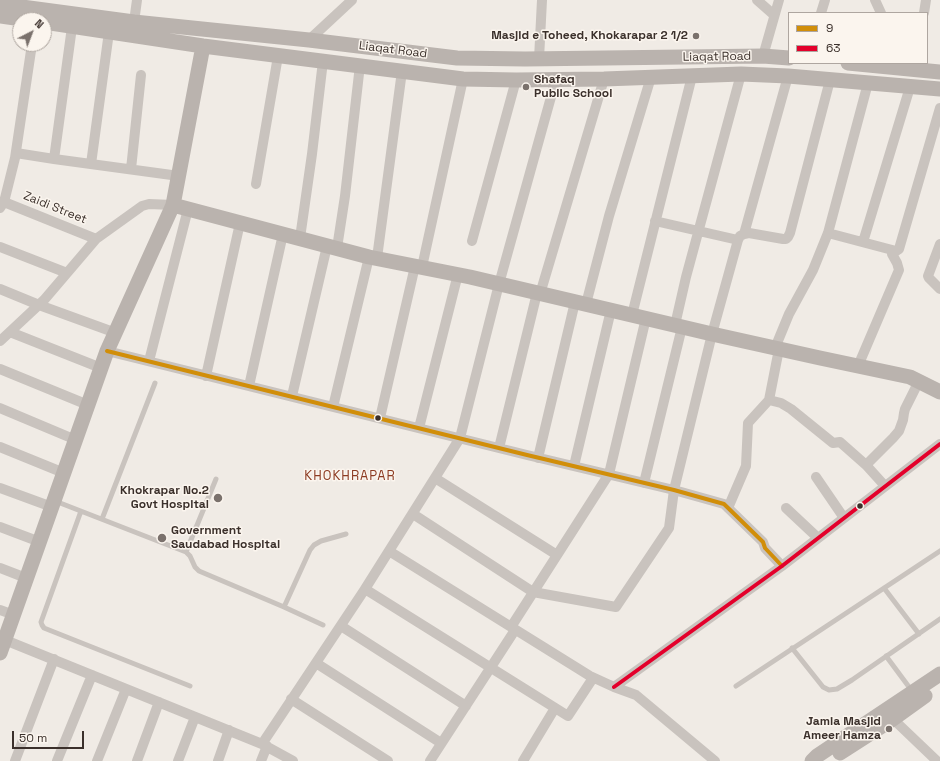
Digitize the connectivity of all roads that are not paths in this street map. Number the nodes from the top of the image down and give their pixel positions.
1 (137, 0) edge
2 (352, 0) edge
3 (542, 0) edge
4 (757, 0) edge
5 (779, 0) edge
6 (825, 0) edge
7 (875, 0) edge
8 (926, 0) edge
9 (0, 4) edge
10 (821, 12) edge
11 (881, 12) edge
12 (924, 12) edge
13 (774, 15) junction
14 (0, 16) edge
15 (12, 18) edge
16 (134, 22) junction
17 (52, 23) edge
18 (72, 26) junction
19 (109, 32) junction
20 (309, 40) junction
21 (203, 46) junction
22 (31, 52) edge
23 (278, 56) junction
24 (763, 56) junction
25 (788, 58) edge
26 (540, 59) junction
27 (322, 61) junction
28 (870, 64) edge
29 (360, 66) junction
30 (915, 66) edge
31 (402, 71) junction
32 (940, 72) edge
33 (741, 74) junction
34 (141, 75) dead end
35 (692, 76) junction
36 (788, 76) junction
37 (651, 77) junction
38 (463, 79) junction
39 (556, 79) junction
40 (604, 79) junction
41 (516, 80) junction
42 (830, 80) junction
43 (868, 83) junction
44 (910, 87) junction
45 (940, 89) edge
46 (940, 108) edge
47 (16, 153) junction
48 (54, 159) junction
49 (91, 164) junction
50 (130, 169) junction
51 (179, 176) junction
52 (256, 184) dead end
53 (2, 205) edge
54 (173, 206) junction
55 (188, 209) junction
56 (655, 221) junction
57 (240, 223) junction
58 (698, 231) junction
59 (828, 233) junction
60 (283, 234) junction
61 (741, 237) junction
62 (300, 238) junction
63 (96, 239) junction
64 (472, 242) dead end
65 (863, 242) junction
66 (940, 244) edge
67 (0, 247) edge
68 (332, 247) junction
69 (892, 250) junction
70 (373, 257) junction
71 (418, 266) junction
72 (67, 273) junction
73 (458, 274) junction
74 (499, 284) junction
75 (0, 289) edge
76 (940, 289) edge
77 (538, 293) junction
78 (580, 303) junction
79 (39, 305) junction
80 (611, 310) junction
81 (639, 316) junction
82 (679, 326) junction
83 (116, 333) junction
84 (712, 334) junction
85 (4, 336) edge
86 (777, 348) junction
87 (107, 351) junction
88 (149, 362) junction
89 (858, 366) junction
90 (101, 368) junction
91 (0, 369) edge
92 (206, 376) junction
93 (919, 381) junction
94 (155, 383) dead end
95 (249, 386) junction
96 (940, 392) edge
97 (292, 396) junction
98 (769, 400) junction
99 (88, 405) junction
100 (334, 407) junction
101 (0, 408) edge
102 (380, 418) junction
103 (419, 428) junction
104 (460, 438) junction
105 (76, 440) junction
106 (940, 444) edge
107 (0, 447) edge
108 (499, 448) junction
109 (538, 458) junction
110 (574, 466) junction
111 (866, 466) junction
112 (64, 473) junction
113 (609, 474) junction
114 (816, 477) dead end
115 (435, 478) junction
116 (216, 479) dead end
117 (644, 483) junction
118 (885, 486) junction
119 (0, 488) edge
120 (674, 490) junction
121 (53, 504) junction
122 (728, 508) junction
123 (786, 508) dead end
124 (81, 511) junction
125 (413, 514) junction
126 (844, 518) junction
127 (102, 519) junction
128 (0, 527) edge
129 (346, 534) dead end
130 (818, 538) junction
131 (40, 542) junction
132 (389, 551) junction
133 (940, 551) edge
134 (186, 552) junction
135 (557, 555) junction
136 (782, 566) junction
137 (0, 568) edge
138 (26, 578) junction
139 (884, 588) junction
140 (365, 589) junction
141 (533, 592) junction
142 (284, 607) junction
143 (7, 612) edge
144 (940, 619) edge
145 (322, 625) dead end
146 (341, 626) junction
147 (513, 628) junction
148 (919, 634) junction
149 (1, 648) edge
150 (792, 648) junction
151 (886, 656) junction
152 (54, 660) junction
153 (316, 663) junction
154 (491, 667) junction
155 (940, 674) edge
156 (92, 675) junction
157 (594, 678) junction
158 (940, 685) edge
159 (190, 686) dead end
160 (736, 686) dead end
161 (614, 687) junction
162 (126, 689) junction
163 (913, 692) junction
164 (291, 699) junction
165 (159, 702) junction
166 (466, 706) junction
167 (555, 708) junction
168 (891, 714) junction
169 (195, 717) junction
170 (229, 730) junction
171 (441, 743) junction
172 (264, 745) junction
173 (819, 760) edge
174 (15, 761) edge
175 (57, 761) edge
176 (97, 761) edge
177 (137, 761) edge
178 (178, 761) edge
179 (218, 761) edge
180 (261, 761) edge
181 (293, 761) edge
182 (388, 761) edge
183 (430, 761) edge
184 (523, 761) edge
185 (715, 761) edge
186 (937, 761) edge

1 - 16 street
2 - 20 street
3 - 26 street
4 - 13 street
5 - 13 street
6 - 10 street
7 - 11 street
8 - 12 street
9 - 16 main road, Liaqat Road
13 - 24 street
14 - 15 main road
16 - 20 main road, Liaqat Road
17 - 18 main road
18 - 19 main road
18 - 48 street
19 - 21 main road
19 - 49 street
20 - 26 main road, Liaqat Road
21 - 23 main road
21 - 51 main road
22 - 47 street
23 - 27 main road
23 - 52 street
24 - 25 main road, Liaqat Road
24 - 26 main road, Liaqat Road
27 - 29 main road
27 - 62 street
28 - 30 main road
29 - 31 main road
29 - 68 street
30 - 32 main road
31 - 38 main road
31 - 70 street
33 - 35 main road
33 - 36 main road
33 - 58 street
34 - 50 street
35 - 37 main road
35 - 56 street
36 - 42 main road
36 - 61 street
37 - 40 main road
37 - 78 street
38 - 41 main road
38 - 71 street
39 - 40 main road
39 - 41 main road
39 - 74 street
40 - 77 street
41 - 64 street
42 - 43 main road
42 - 61 street
43 - 44 main road
43 - 59 street
44 - 45 main road
44 - 65 street
46 - 69 street
47 - 48 street
47 - 53 street
48 - 49 street
49 - 50 street
50 - 51 street
51 - 54 main road
53 - 63 street, Zaidi Street
54 - 55 main road
54 - 63 street
54 - 83 main road
55 - 57 main road
55 - 88 street
56 - 58 street
56 - 81 street
57 - 60 main road
57 - 92 street
58 - 61 street
58 - 82 street
59 - 65 street
59 - 86 street
60 - 62 main road
60 - 95 street
61 - 84 street
62 - 68 main road
63 - 72 street
65 - 69 street
66 - 76 street
67 - 72 street
68 - 70 main road
68 - 97 street
69 - 89 street
70 - 71 main road
70 - 100 street
71 - 73 main road
71 - 102 street
72 - 79 street
73 - 74 main road
73 - 103 street
74 - 77 main road
74 - 104 street
75 - 79 street
77 - 78 main road
77 - 108 street
78 - 80 main road
78 - 109 street
79 - 83 street
79 - 85 street
80 - 81 main road
80 - 110 street
81 - 82 main road
81 - 113 street
82 - 84 main road
82 - 117 street
83 - 87 main road
84 - 86 main road
84 - 120 street
85 - 90 street
86 - 89 main road
86 - 98 street
87 - 88 street
87 - 90 main road
88 - 92 street
89 - 93 main road
90 - 99 main road
91 - 99 street
92 - 95 street
93 - 96 main road
93 - 111 street
94 - 127 lane
95 - 97 street
97 - 100 street
98 - 111 street
98 - 122 street
99 - 105 main road
100 - 102 street
101 - 105 street
102 - 103 street
103 - 104 street
104 - 108 street
104 - 115 street
105 - 112 main road
106 - 118 street
107 - 112 street
108 - 109 street
109 - 110 street
110 - 113 street
111 - 118 street
112 - 121 main road
113 - 117 street
113 - 135 street
114 - 126 street
115 - 125 street
115 - 135 street
116 - 134 lane
117 - 120 street
118 - 126 street
119 - 121 street
120 - 122 street
120 - 141 street
121 - 124 lane
121 - 131 main road
122 - 136 street
123 - 130 street
124 - 127 lane
124 - 159 lane
125 - 132 street
125 - 141 street
126 - 130 street
127 - 134 lane
128 - 131 street
129 - 142 lane
130 - 136 street
131 - 138 main road
132 - 140 street
132 - 147 street
133 - 139 lane
134 - 142 lane
135 - 141 street
136 - 161 street
137 - 138 street
138 - 143 main road
139 - 148 lane
139 - 150 lane
140 - 146 street
140 - 154 street
141 - 147 street
142 - 145 lane
143 - 149 main road
144 - 148 lane
146 - 153 street
146 - 166 street
147 - 154 street
147 - 157 street
148 - 151 lane
149 - 152 street
150 - 151 lane
150 - 160 lane
151 - 163 lane
152 - 156 street
152 - 174 street
153 - 164 street
153 - 171 street
154 - 166 street
154 - 167 street
155 - 163 main road
156 - 162 street
156 - 175 street
157 - 161 street
157 - 167 street
158 - 168 main road
161 - 185 street
162 - 165 street
162 - 176 street
163 - 168 main road
164 - 172 street
164 - 182 street
165 - 169 street
165 - 177 street
166 - 171 street
167 - 184 street
168 - 173 main road
168 - 186 street
169 - 170 street
169 - 178 street
170 - 172 street
170 - 179 street
171 - 183 street
172 - 180 street
172 - 181 street

